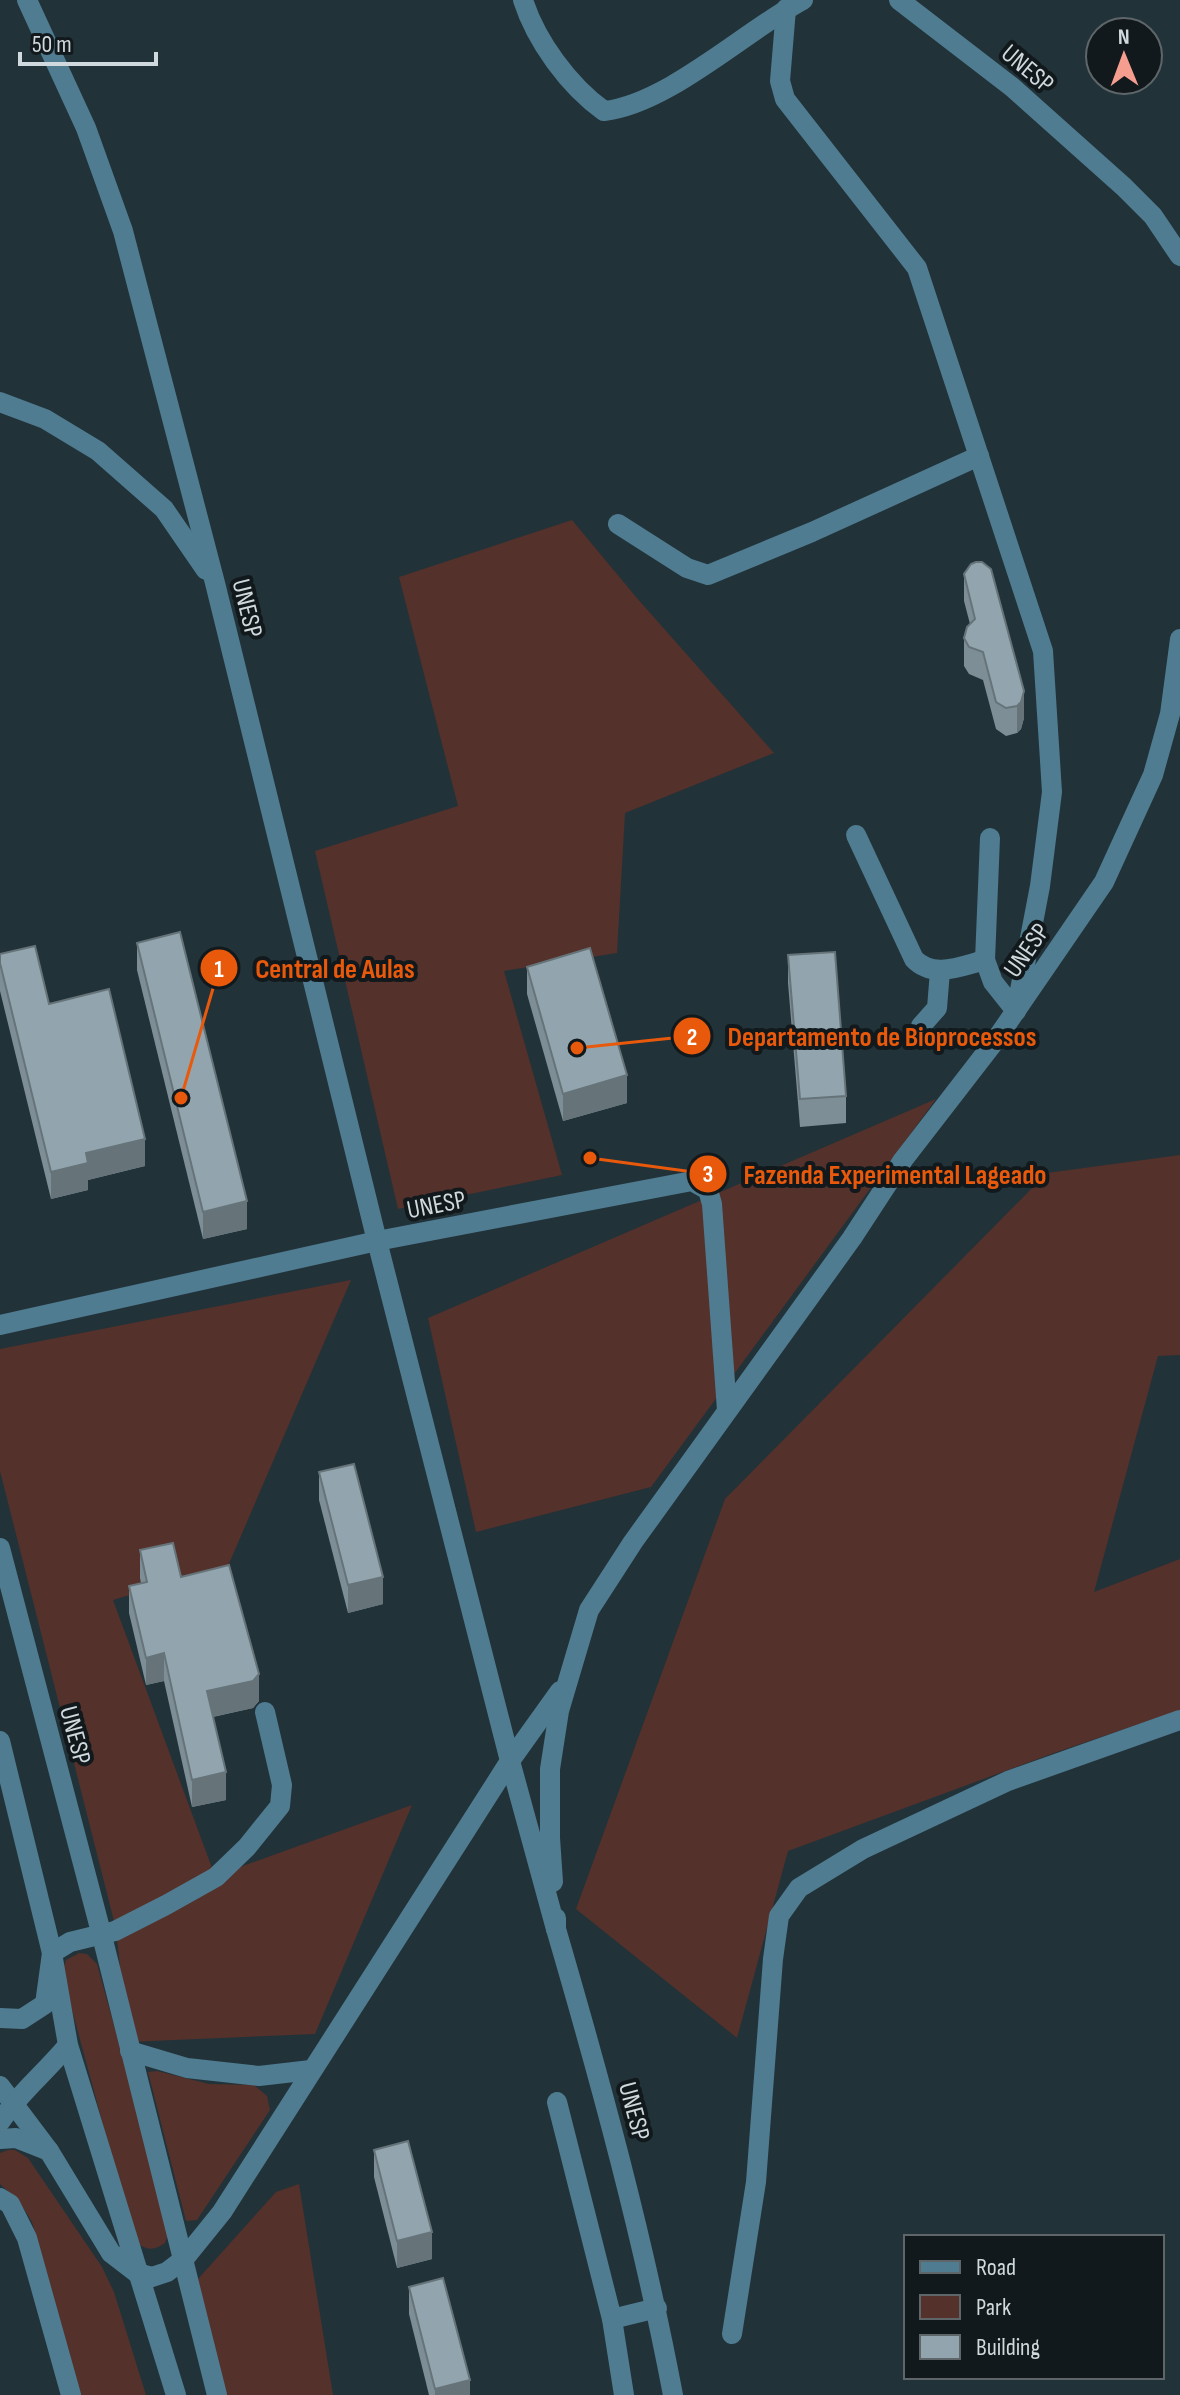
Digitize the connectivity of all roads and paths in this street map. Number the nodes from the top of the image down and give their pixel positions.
1 (27, 0) edge
2 (523, 0) edge
3 (899, 0) edge
4 (794, 4) edge
5 (1180, 256) edge
6 (0, 402) edge
7 (979, 456) junction
8 (618, 524) dead end
9 (215, 583) junction
10 (1180, 639) edge
11 (856, 835) dead end
12 (990, 838) dead end
13 (985, 960) junction
14 (940, 971) junction
15 (1016, 1011) junction
16 (921, 1026) dead end
17 (377, 1241) junction
18 (0, 1325) edge
19 (727, 1410) junction
20 (0, 1548) edge
21 (569, 1679) junction
22 (265, 1712) dead end
23 (1180, 1720) edge
24 (0, 1741) edge
25 (510, 1761) junction
26 (556, 1929) junction
27 (102, 1936) junction
28 (52, 1953) junction
29 (0, 2018) edge
30 (68, 2045) junction
31 (130, 2051) junction
32 (311, 2070) junction
33 (6, 2094) edge
34 (557, 2102) dead end
35 (0, 2122) edge
36 (0, 2139) edge
37 (49, 2151) junction
38 (0, 2198) edge
39 (184, 2259) junction
40 (137, 2273) junction
41 (657, 2308) junction
42 (612, 2319) junction
43 (732, 2334) dead end
44 (71, 2395) edge
45 (176, 2395) edge
46 (217, 2395) edge
47 (624, 2395) edge
48 (673, 2395) edge

1 - 9 street, UNESP
2 - 4 street
3 - 5 street, UNESP
4 - 7 street
6 - 9 street
7 - 8 street
7 - 15 street
9 - 17 street, UNESP
10 - 15 street, UNESP
11 - 14 street
12 - 13 street
13 - 14 street
13 - 15 street
14 - 16 street
15 - 19 street, UNESP
17 - 18 street, UNESP
17 - 19 street, UNESP
17 - 25 street, UNESP
19 - 21 street, UNESP
20 - 27 street, UNESP
21 - 25 street, UNESP
21 - 26 street, UNESP
22 - 27 street
23 - 43 street
24 - 28 street
25 - 26 street, UNESP
25 - 32 street, UNESP
26 - 41 street, UNESP
27 - 28 street
27 - 31 street, UNESP
28 - 29 street
28 - 30 street
30 - 33 street
30 - 40 street
31 - 32 street
31 - 39 street, UNESP
32 - 39 street, UNESP
33 - 35 street
33 - 37 street
34 - 42 street
36 - 37 street
37 - 40 street
38 - 44 street
39 - 40 street, UNESP
39 - 46 street, UNESP
40 - 45 street
41 - 42 street
41 - 48 street, UNESP
42 - 47 street

